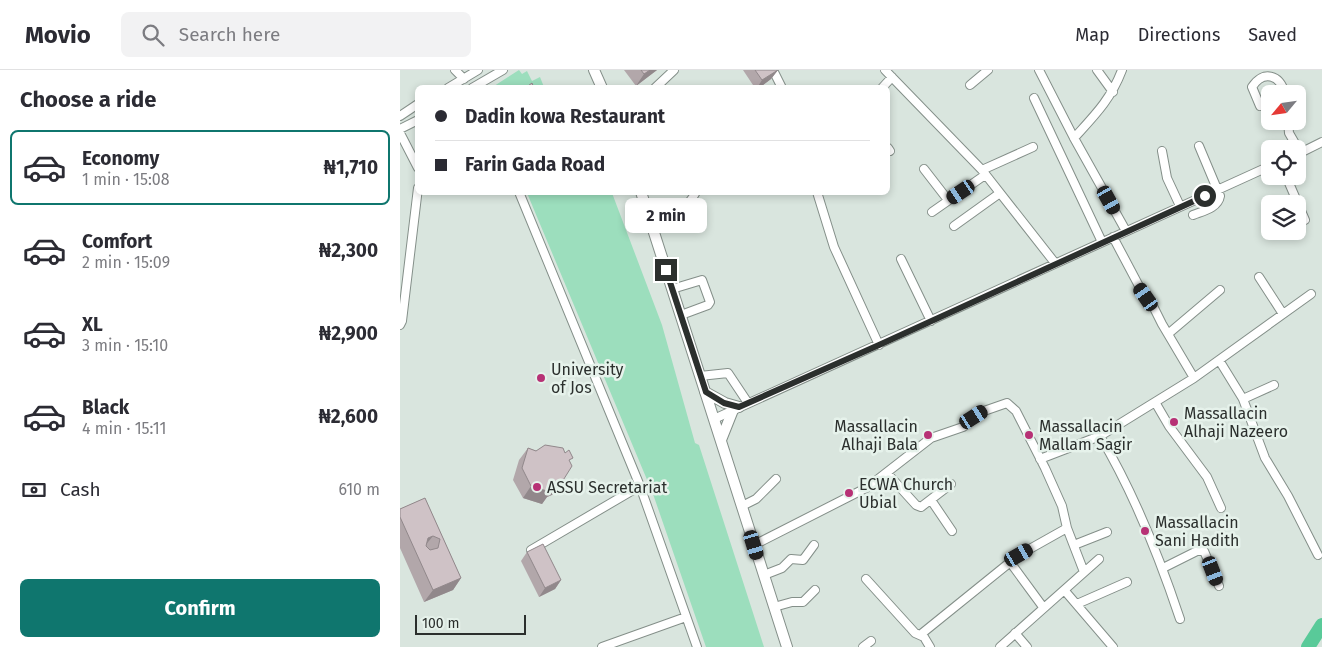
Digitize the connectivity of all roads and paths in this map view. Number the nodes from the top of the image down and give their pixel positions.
1 (455, 70) edge
2 (478, 70) edge
3 (504, 70) edge
4 (594, 70) edge
5 (674, 70) edge
6 (773, 70) edge
7 (885, 70) edge
8 (988, 70) edge
9 (1039, 70) edge
10 (1097, 70) edge
11 (1122, 70) edge
12 (467, 75) edge
13 (892, 77) junction
14 (452, 85) edge
15 (478, 85) edge
16 (601, 85) edge
17 (657, 85) edge
18 (780, 85) edge
19 (885, 85) edge
20 (970, 85) dead end
21 (1281, 85) edge
22 (1113, 92) junction
23 (1034, 98) dead end
24 (415, 106) edge
25 (1260, 106) dead end
26 (400, 116) edge
27 (415, 122) edge
28 (400, 129) edge
29 (400, 133) edge
30 (1074, 138) junction
31 (1322, 142) edge
32 (1199, 146) dead end
33 (1032, 147) dead end
34 (1306, 150) edge
35 (1162, 151) dead end
36 (415, 162) edge
37 (924, 170) dead end
38 (1261, 170) edge
39 (984, 173) junction
40 (1217, 190) junction
41 (1000, 193) junction
42 (417, 195) edge
43 (520, 195) edge
44 (642, 195) edge
45 (694, 195) edge
46 (818, 195) edge
47 (948, 200) junction
48 (1180, 206) junction
49 (932, 212) dead end
50 (1193, 215) dead end
51 (652, 226) junction
52 (954, 226) dead end
53 (1126, 231) junction
54 (1112, 237) junction
55 (1102, 242) junction
56 (901, 259) dead end
57 (1056, 263) junction
58 (1259, 277) dead end
59 (672, 289) junction
60 (1220, 290) dead end
61 (1311, 294) dead end
62 (1283, 314) junction
63 (681, 315) junction
64 (930, 321) junction
65 (400, 325) edge
66 (1168, 334) junction
67 (879, 345) junction
68 (1220, 360) junction
69 (700, 376) junction
70 (1194, 378) junction
71 (1274, 385) dead end
72 (706, 392) junction
73 (1243, 399) junction
74 (1155, 402) junction
75 (740, 407) junction
76 (714, 419) junction
77 (1100, 436) junction
78 (721, 441) junction
79 (1040, 459) junction
80 (887, 473) junction
81 (776, 479) dead end
82 (950, 484) dead end
83 (640, 486) junction
84 (931, 500) junction
85 (742, 506) junction
86 (1221, 508) dead end
87 (1067, 528) junction
88 (952, 531) dead end
89 (1107, 532) dead end
90 (754, 545) junction
91 (814, 545) dead end
92 (1074, 545) junction
93 (531, 550) edge
94 (1318, 555) dead end
95 (1099, 559) dead end
96 (1010, 562) junction
97 (1163, 568) junction
98 (1084, 572) junction
99 (764, 575) junction
100 (866, 579) dead end
101 (1127, 582) dead end
102 (1218, 586) dead end
103 (815, 590) dead end
104 (1065, 591) junction
105 (1077, 604) junction
106 (774, 607) junction
107 (1043, 607) junction
108 (686, 617) junction
109 (1180, 619) dead end
110 (1015, 633) junction
111 (920, 635) junction
112 (871, 641) dead end
113 (602, 647) edge
114 (697, 647) edge
115 (787, 647) edge
116 (863, 647) edge
117 (930, 647) edge
118 (1000, 647) edge
119 (1027, 647) edge
120 (1113, 647) edge

1 - 12 street
2 - 12 street
3 - 15 street
4 - 16 main road
5 - 17 street
6 - 18 street
7 - 13 street
8 - 20 street
9 - 30 street
10 - 22 street
11 - 22 street
12 - 14 street
13 - 19 street
13 - 39 street
21 - 25 street
22 - 30 street
23 - 55 street
24 - 26 street
27 - 28 street
29 - 36 street
30 - 53 street
31 - 34 street
32 - 40 street
33 - 39 street
35 - 48 street
37 - 47 street
38 - 40 street
39 - 41 street
39 - 47 street
40 - 48 street
40 - 50 street
41 - 52 street
41 - 57 street
42 - 65 street
43 - 83 street
44 - 51 main road
45 - 51 street
46 - 67 street
47 - 49 street
48 - 53 street
51 - 59 main road
53 - 54 street
54 - 55 street
54 - 66 street
55 - 57 street
56 - 64 street
57 - 64 street
58 - 62 street
59 - 63 main road
59 - 63 street
60 - 66 street
61 - 62 street
62 - 68 street
63 - 69 main road
64 - 67 street
66 - 70 street
67 - 75 street
68 - 70 street
68 - 73 street
69 - 72 main road
69 - 75 street
70 - 74 street
71 - 73 street
72 - 75 main road
72 - 76 main road
73 - 94 street
74 - 77 street
74 - 86 street
75 - 76 street
75 - 78 main road
76 - 78 main road
77 - 79 street
77 - 97 street
78 - 85 main road
79 - 80 street
79 - 87 street
80 - 84 street
80 - 90 street
81 - 85 street
82 - 84 street
83 - 93 street
83 - 108 street
84 - 88 street
85 - 90 main road
87 - 92 street
87 - 96 street
89 - 92 street
90 - 99 main road
91 - 99 street
92 - 98 street
95 - 98 street
96 - 107 street
96 - 111 street
97 - 102 street
97 - 109 street
98 - 104 street
99 - 106 main road
100 - 111 street
101 - 105 street
103 - 106 street
104 - 105 street
104 - 107 street
105 - 120 street
106 - 115 main road
107 - 110 street
108 - 113 street
108 - 114 street
110 - 118 street
110 - 119 street
111 - 117 street
112 - 116 street

